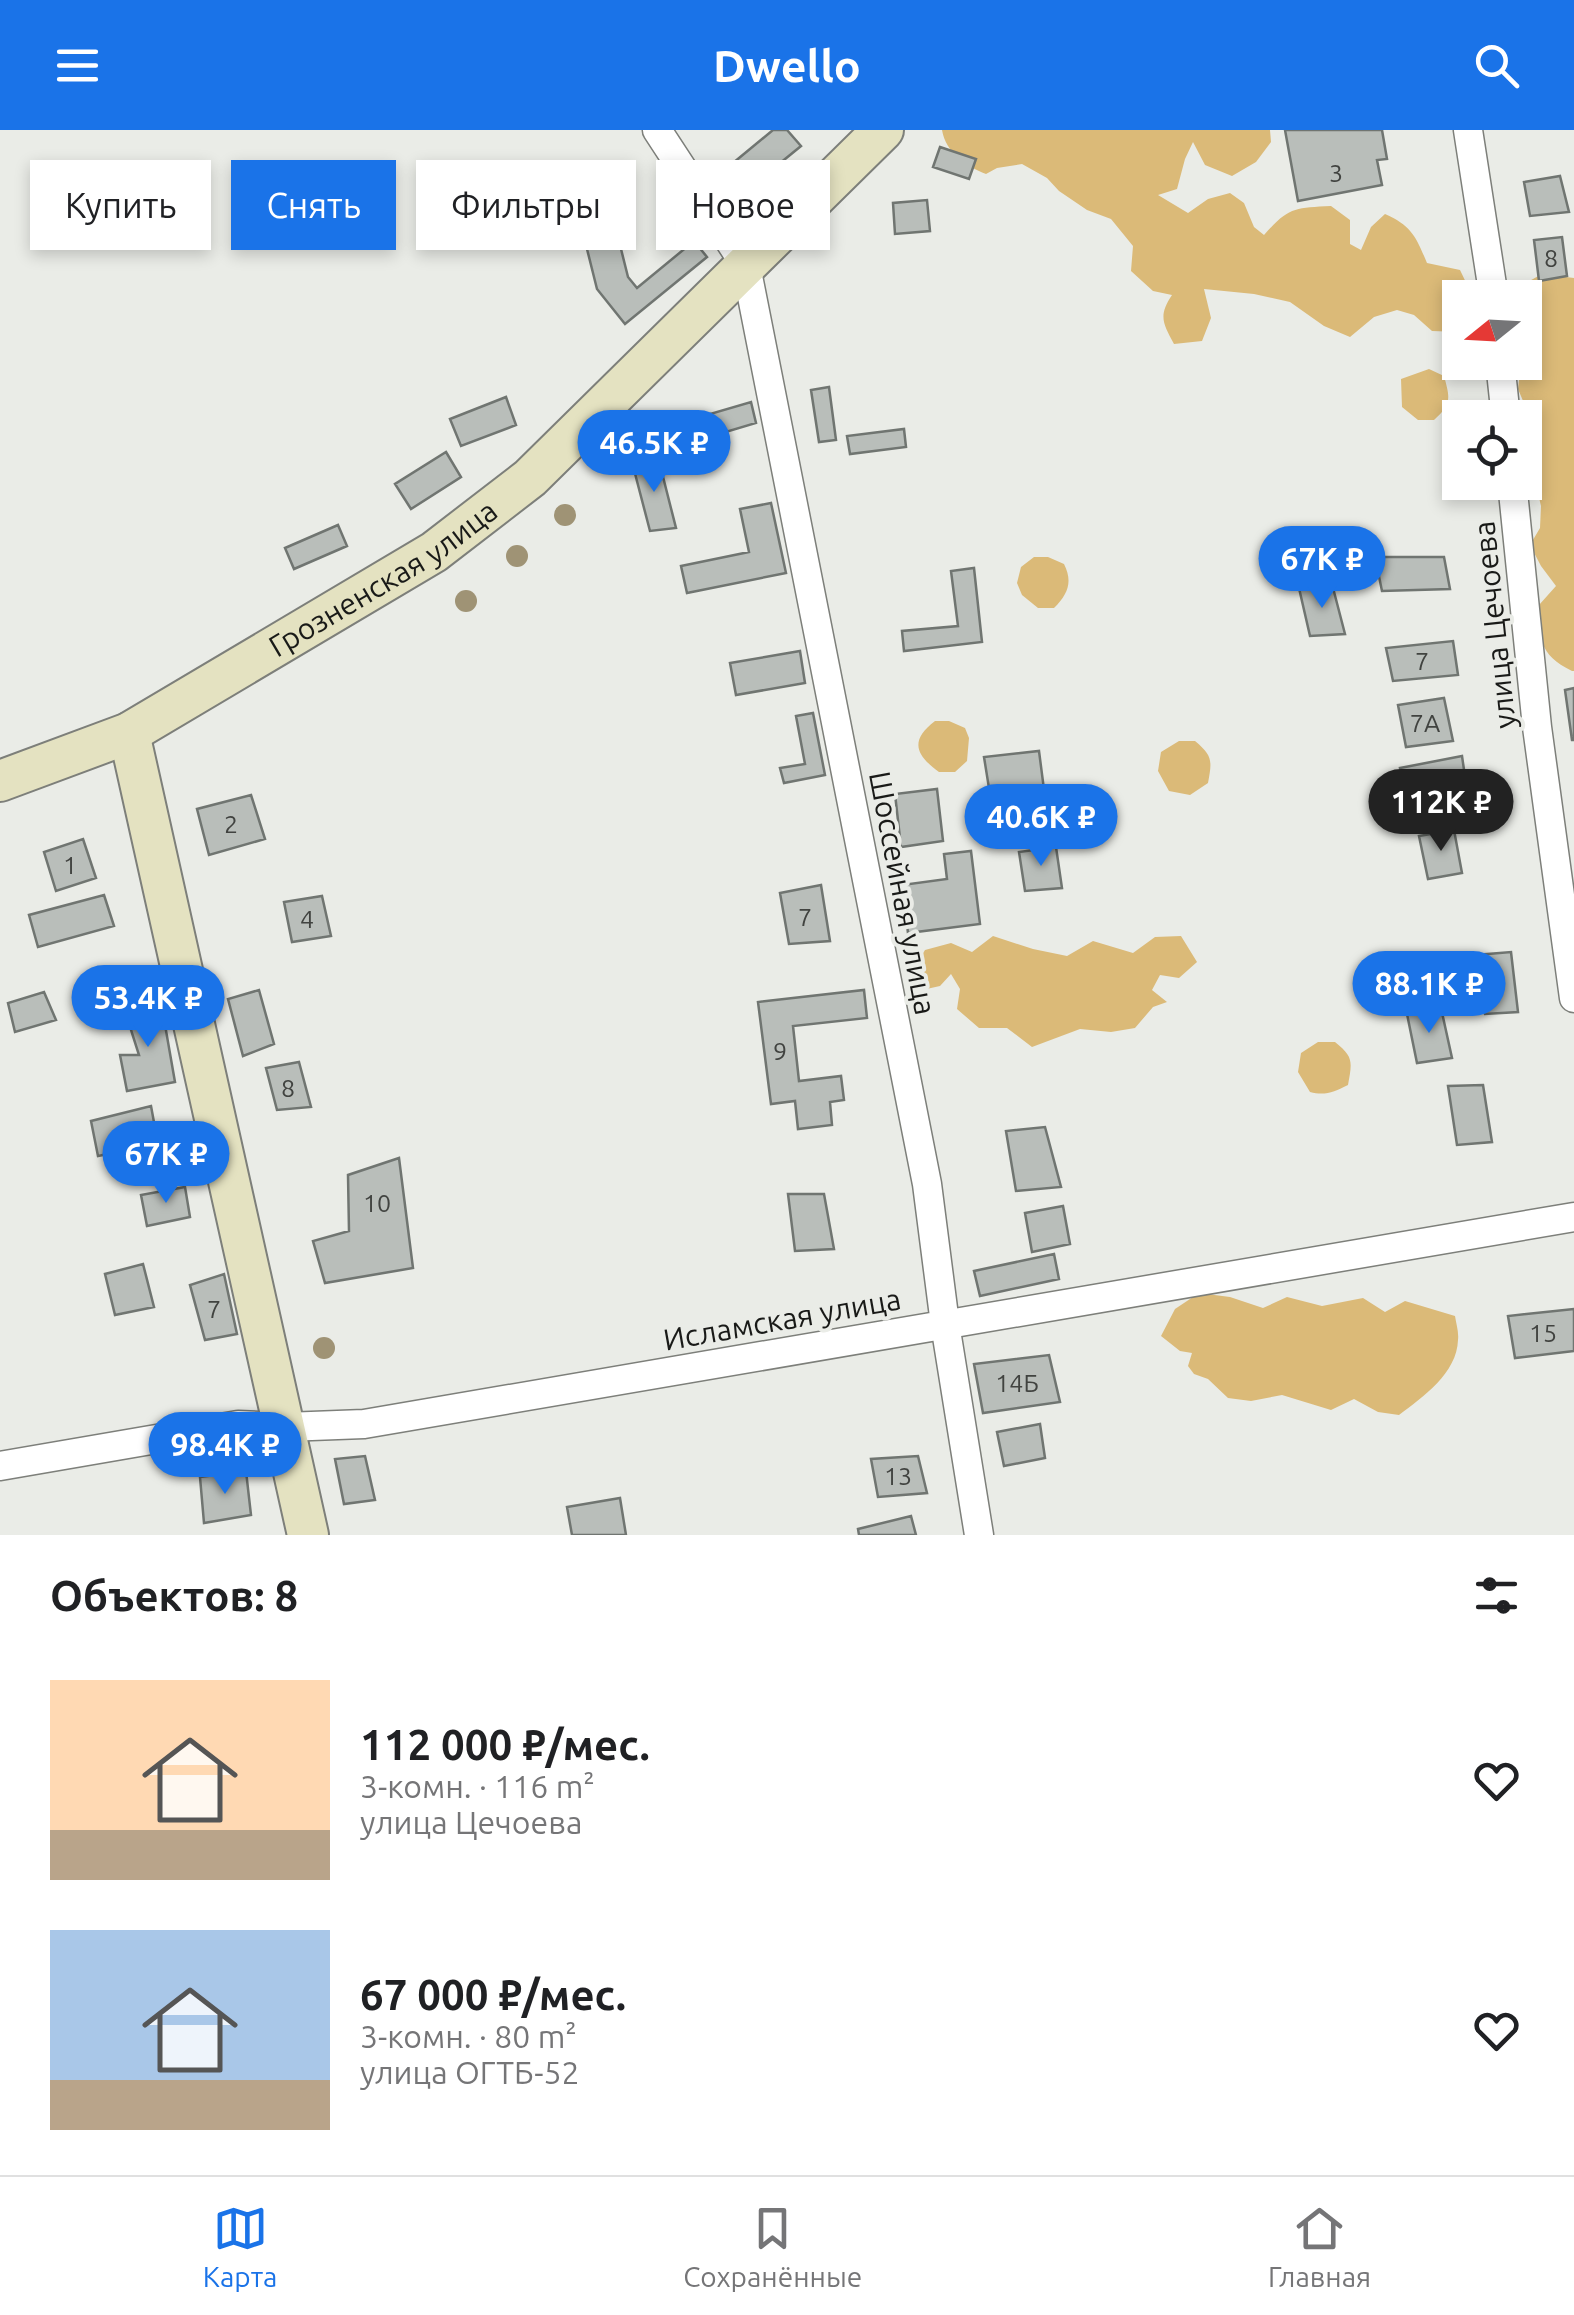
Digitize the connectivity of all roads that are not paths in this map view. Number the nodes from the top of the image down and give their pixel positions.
1 (657, 130) edge
2 (883, 130) edge
3 (1468, 130) edge
4 (746, 266) junction
5 (1491, 280) edge
6 (1514, 500) edge
7 (129, 733) junction
8 (0, 780) edge
9 (1574, 998) edge
10 (1574, 1217) edge
11 (944, 1324) junction
12 (284, 1427) junction
13 (0, 1466) edge
14 (308, 1535) edge
15 (978, 1535) edge

1 - 4 street
2 - 4 street, Грозненская улица
3 - 5 street
4 - 7 street, Грозненская улица
4 - 11 street, Шоссейная улица
6 - 9 street, улица Цечоева
7 - 8 street, Грозненская улица
7 - 12 street
10 - 11 street, Исламская улица
11 - 12 street, Исламская улица
11 - 15 street, Шоссейная улица
12 - 13 street, Исламская улица
12 - 14 street

